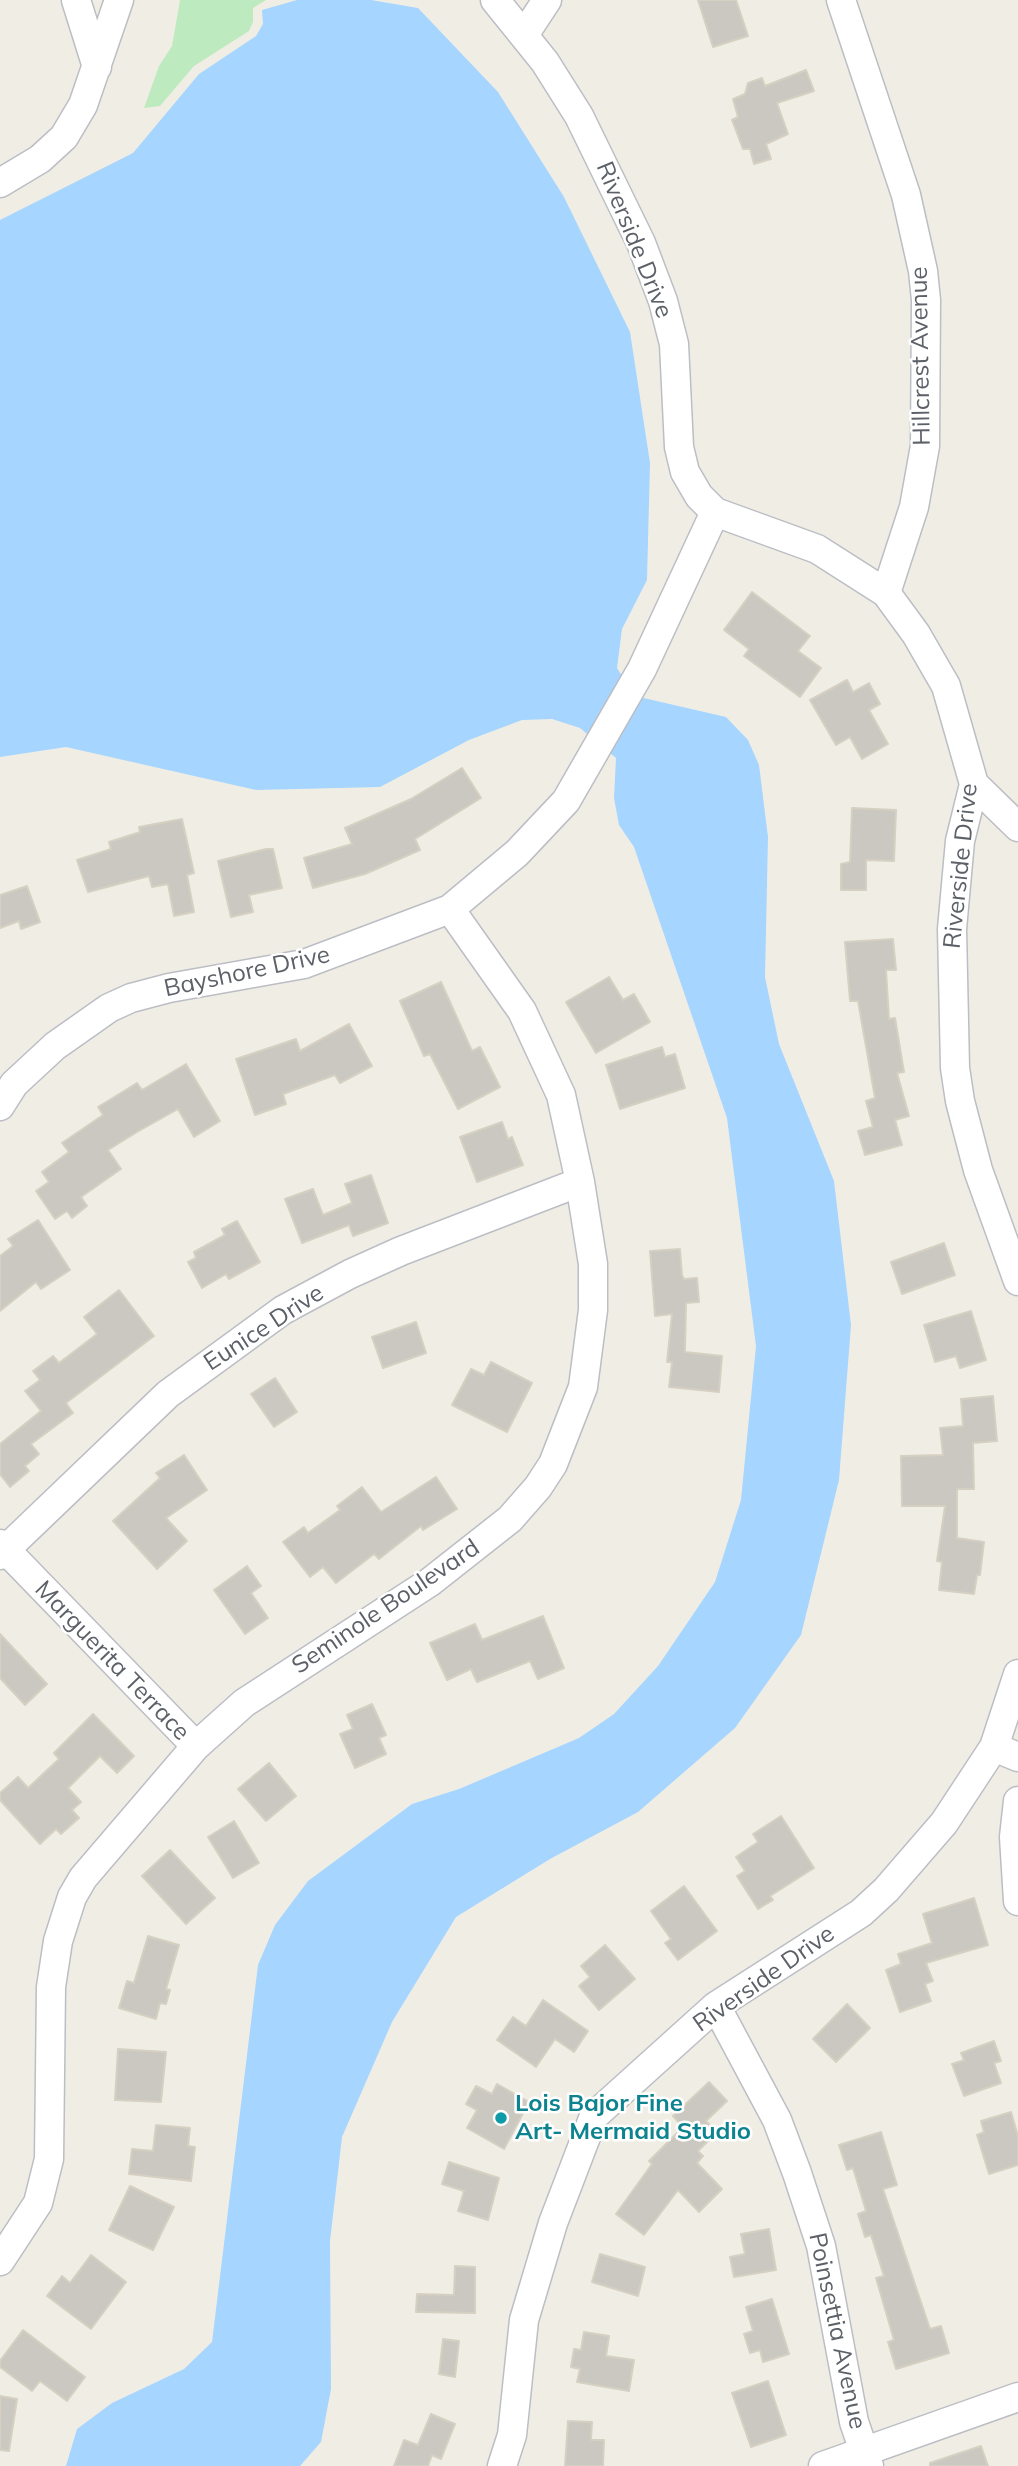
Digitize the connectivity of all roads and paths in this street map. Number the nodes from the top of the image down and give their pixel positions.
1 (76, 0) edge
2 (119, 0) edge
3 (495, 0) edge
4 (547, 0) edge
5 (842, 0) edge
6 (524, 35) junction
7 (97, 67) junction
8 (0, 183) edge
9 (715, 512) junction
10 (886, 593) junction
11 (974, 784) junction
12 (1018, 827) edge
13 (450, 909) junction
14 (0, 1106) edge
15 (580, 1182) junction
16 (1018, 1281) edge
17 (2, 1550) edge
18 (1018, 1674) edge
19 (196, 1746) junction
20 (1006, 1752) edge
21 (1018, 1801) edge
22 (1018, 1901) edge
23 (716, 2006) junction
24 (0, 2261) edge
25 (1018, 2397) edge
26 (867, 2459) edge
27 (502, 2466) edge
28 (823, 2466) edge

1 - 7 street
2 - 7 street
3 - 6 street, Riverside Drive
4 - 6 street
5 - 10 street, Hillcrest Avenue
6 - 9 street, Riverside Drive
7 - 8 street
9 - 10 street, Riverside Drive
9 - 13 street, Bayshore Drive
10 - 11 street, Riverside Drive
11 - 12 street
11 - 16 street, Riverside Drive
13 - 14 street, Bayshore Drive
13 - 15 street, Seminole Boulevard
15 - 17 street, Eunice Drive
15 - 19 street, Seminole Boulevard
17 - 19 street, Marguerita Terrace
18 - 20 street, Riverside Drive
19 - 24 street, Seminole Boulevard
20 - 23 street, Riverside Drive
21 - 22 street
23 - 26 street, Poinsettia Avenue
23 - 27 street, Riverside Drive
25 - 26 street
26 - 28 street

